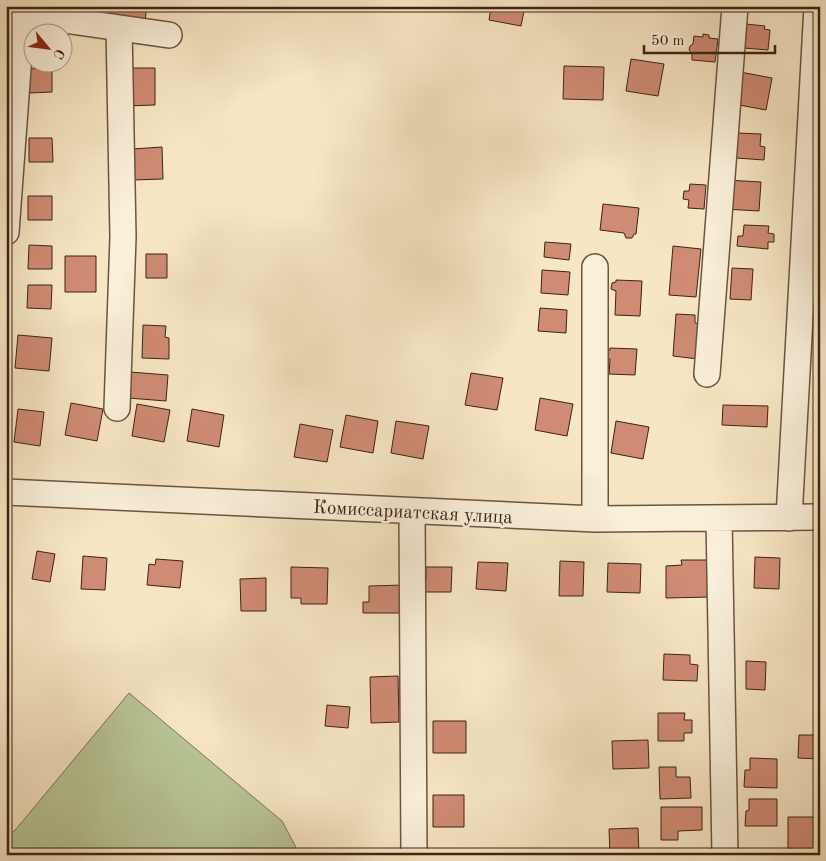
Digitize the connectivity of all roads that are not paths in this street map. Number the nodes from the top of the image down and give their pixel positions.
1 (735, 6) edge
2 (24, 10) edge
3 (818, 20) edge
4 (119, 28) junction
5 (169, 35) dead end
6 (6, 232) edge
7 (595, 267) dead end
8 (707, 374) dead end
9 (117, 408) dead end
10 (6, 492) edge
11 (412, 511) junction
12 (820, 517) edge
13 (719, 518) junction
14 (789, 518) junction
15 (594, 519) junction
16 (414, 855) edge
17 (725, 855) edge

1 - 8 street
2 - 4 street
2 - 6 street
3 - 14 street
4 - 5 street
4 - 9 street
7 - 15 street
10 - 11 street, Комиссариатская улица
11 - 15 street, Комиссариатская улица
11 - 16 street
12 - 14 street, Комиссариатская улица
13 - 14 street, Комиссариатская улица
13 - 15 street, Комиссариатская улица
13 - 17 street

